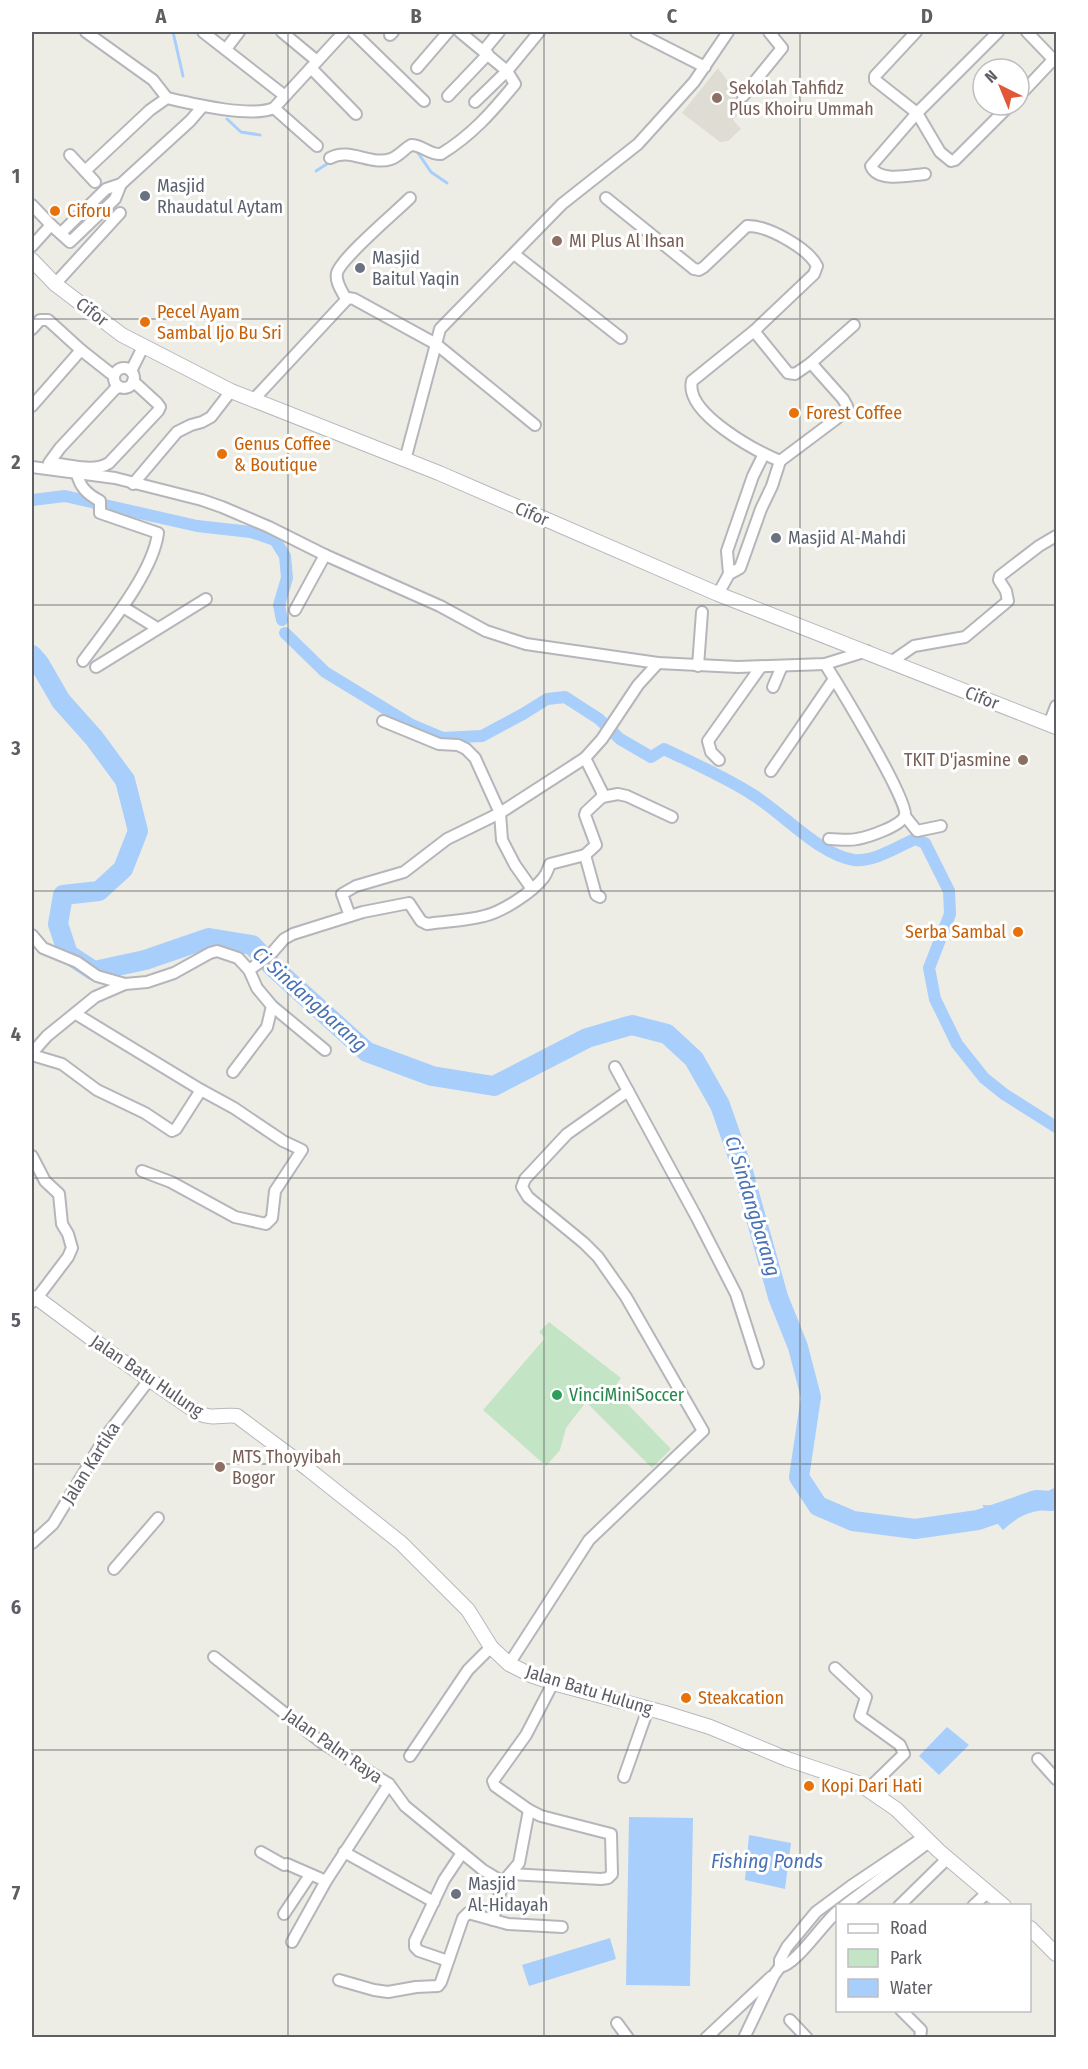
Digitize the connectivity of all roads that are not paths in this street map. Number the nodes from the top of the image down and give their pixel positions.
1 (86, 32) edge
2 (203, 32) edge
3 (239, 32) edge
4 (282, 32) edge
5 (344, 32) edge
6 (352, 32) edge
7 (448, 32) edge
8 (460, 32) edge
9 (499, 32) edge
10 (539, 32) edge
11 (636, 32) edge
12 (728, 32) edge
13 (769, 32) edge
14 (916, 32) edge
15 (999, 32) edge
16 (1027, 32) edge
17 (226, 50) junction
18 (486, 52) junction
19 (314, 64) junction
20 (705, 67) junction
21 (417, 68) dead end
22 (507, 71) junction
23 (1031, 83) edge
24 (285, 96) junction
25 (448, 96) dead end
26 (742, 96) dead end
27 (167, 98) junction
28 (424, 101) dead end
29 (475, 102) dead end
30 (203, 106) junction
31 (274, 108) junction
32 (917, 113) junction
33 (356, 114) dead end
34 (998, 117) edge
35 (317, 146) dead end
36 (70, 154) dead end
37 (330, 158) dead end
38 (85, 171) junction
39 (925, 174) dead end
40 (95, 182) dead end
41 (121, 184) junction
42 (410, 198) dead end
43 (606, 198) dead end
44 (32, 205) edge
45 (82, 213) junction
46 (120, 213) dead end
47 (91, 222) junction
48 (51, 225) junction
49 (61, 233) junction
50 (32, 246) edge
51 (514, 254) junction
52 (32, 260) edge
53 (55, 284) junction
54 (346, 299) junction
55 (854, 325) dead end
56 (32, 329) edge
57 (754, 331) junction
58 (621, 338) dead end
59 (436, 344) junction
60 (143, 347) junction
61 (81, 350) junction
62 (810, 363) junction
63 (132, 376) junction
64 (115, 380) junction
65 (231, 391) junction
66 (254, 399) junction
67 (32, 406) edge
68 (535, 425) dead end
69 (764, 454) junction
70 (32, 460) edge
71 (405, 460) junction
72 (780, 461) junction
73 (49, 463) junction
74 (32, 467) edge
75 (77, 474) junction
76 (133, 483) junction
77 (1056, 536) edge
78 (325, 555) junction
79 (729, 574) junction
80 (718, 594) junction
81 (206, 599) dead end
82 (123, 607) junction
83 (296, 610) dead end
84 (702, 612) dead end
85 (158, 628) junction
86 (867, 651) junction
87 (83, 661) dead end
88 (891, 662) junction
89 (658, 663) junction
90 (825, 664) junction
91 (698, 666) junction
92 (782, 666) junction
93 (96, 667) dead end
94 (760, 668) junction
95 (834, 679) junction
96 (772, 687) dead end
97 (1056, 706) edge
98 (382, 721) dead end
99 (1053, 725) edge
100 (585, 758) junction
101 (719, 760) dead end
102 (771, 771) dead end
103 (602, 797) junction
104 (500, 813) junction
105 (905, 816) junction
106 (672, 817) dead end
107 (941, 826) dead end
108 (829, 839) dead end
109 (585, 855) junction
110 (532, 889) junction
111 (600, 897) dead end
112 (350, 916) junction
113 (32, 935) edge
114 (249, 970) junction
115 (125, 984) junction
116 (272, 1006) junction
117 (76, 1014) junction
118 (326, 1050) dead end
119 (32, 1054) edge
120 (615, 1067) dead end
121 (233, 1072) dead end
122 (201, 1090) junction
123 (628, 1091) junction
124 (32, 1156) edge
125 (142, 1171) dead end
126 (33, 1298) edge
127 (758, 1364) dead end
128 (149, 1380) junction
129 (158, 1518) dead end
130 (32, 1543) edge
131 (114, 1569) dead end
132 (490, 1647) junction
133 (214, 1657) dead end
134 (509, 1664) junction
135 (835, 1668) dead end
136 (553, 1683) junction
137 (648, 1709) junction
138 (410, 1756) dead end
139 (1038, 1759) dead end
140 (624, 1777) dead end
141 (1056, 1779) edge
142 (389, 1784) junction
143 (868, 1789) junction
144 (529, 1810) junction
145 (927, 1840) junction
146 (261, 1852) dead end
147 (344, 1852) junction
148 (462, 1853) junction
149 (948, 1858) junction
150 (310, 1875) junction
151 (507, 1878) junction
152 (326, 1881) junction
153 (988, 1892) junction
154 (434, 1902) junction
155 (845, 1904) edge
156 (900, 1904) edge
157 (974, 1904) edge
158 (1003, 1904) edge
159 (836, 1912) edge
160 (284, 1914) dead end
161 (493, 1920) junction
162 (562, 1927) dead end
163 (1031, 1930) edge
164 (292, 1942) dead end
165 (1056, 1954) edge
166 (448, 1961) junction
167 (777, 1971) junction
168 (339, 1980) dead end
169 (903, 2012) edge
170 (790, 2020) dead end
171 (617, 2024) dead end
172 (802, 2036) edge
173 (628, 2037) edge
174 (706, 2037) edge
175 (744, 2037) edge
176 (921, 2037) edge

1 - 27 street
2 - 17 street
3 - 17 street
4 - 19 street
5 - 19 street
6 - 28 street
7 - 21 street
8 - 18 street
9 - 18 street
10 - 22 street
11 - 20 street
12 - 20 street
13 - 26 street
14 - 32 street
15 - 32 street
16 - 23 street
17 - 24 street
18 - 22 street
18 - 25 street
19 - 24 street
19 - 33 street
20 - 51 street
22 - 29 street
22 - 37 street
24 - 31 street
27 - 30 street
27 - 38 street
30 - 31 street
30 - 41 street
31 - 35 street
32 - 34 street
32 - 39 street
36 - 38 street
38 - 40 street
41 - 45 street
41 - 47 street
42 - 54 street
43 - 57 street
44 - 48 street
45 - 47 street
45 - 49 street
46 - 53 street
47 - 49 street
48 - 49 street
48 - 50 street
51 - 58 street
51 - 59 street
52 - 53 street, Cifor
53 - 60 street, Cifor
54 - 59 street
54 - 66 street
55 - 62 street
56 - 61 street
57 - 62 street
57 - 69 street
59 - 68 street
59 - 71 street
60 - 63 street
60 - 65 street, Cifor
61 - 64 street
61 - 67 street
62 - 72 street
63 - 64 street
63 - 64 street
63 - 73 street
64 - 73 street
65 - 66 street, Cifor
65 - 76 street
66 - 71 street, Cifor
69 - 72 street
69 - 79 street
70 - 73 street
71 - 80 street, Cifor
72 - 79 street
74 - 75 street
75 - 76 street
75 - 82 street
76 - 78 street
77 - 88 street
78 - 83 street
78 - 89 street
79 - 80 street
80 - 86 street, Cifor
81 - 85 street
82 - 85 street
82 - 87 street
84 - 91 street
85 - 93 street
86 - 88 street, Cifor
86 - 90 street
88 - 99 street, Cifor
89 - 91 street
89 - 100 street
90 - 92 street
90 - 95 street
91 - 94 street
92 - 94 street
92 - 96 street
94 - 101 street
95 - 102 street
95 - 105 street
97 - 99 street
98 - 104 street
100 - 103 street
100 - 104 street
103 - 106 street
103 - 109 street
104 - 110 street
104 - 112 street
105 - 107 street
105 - 108 street
109 - 110 street
109 - 111 street
110 - 112 street
112 - 114 street
113 - 115 street
114 - 115 street
114 - 116 street
115 - 117 street
116 - 118 street
116 - 121 street
117 - 119 street
117 - 122 street
119 - 122 street
120 - 123 street
122 - 125 street
123 - 127 street
123 - 134 street
124 - 126 street
126 - 128 street, Jalan Batu Hulung
128 - 130 street, Jalan Kartika
128 - 132 street, Jalan Batu Hulung
129 - 131 street
132 - 134 street, Jalan Batu Hulung
132 - 138 street
133 - 142 street, Jalan Palm Raya
134 - 136 street, Jalan Batu Hulung
135 - 143 street
136 - 137 street, Jalan Batu Hulung
136 - 144 street, Jalan Palm Raya
137 - 140 street
137 - 143 street, Jalan Batu Hulung
139 - 141 street
142 - 147 street
142 - 148 street, Jalan Palm Raya
143 - 145 street, Jalan Batu Hulung
144 - 151 street
144 - 151 street, Jalan Palm Raya
145 - 149 street, Jalan Batu Hulung
145 - 155 street
145 - 167 street
146 - 150 street
147 - 152 street
147 - 154 street
148 - 151 street, Jalan Palm Raya
148 - 154 street
149 - 153 street, Jalan Batu Hulung
149 - 156 street
150 - 152 street
150 - 160 street
151 - 161 street
152 - 164 street
153 - 157 street
153 - 158 street, Jalan Batu Hulung
154 - 166 street
159 - 167 street
161 - 162 street
161 - 166 street
163 - 165 street
166 - 168 street
167 - 174 street
167 - 175 street
169 - 176 street
170 - 172 street
171 - 173 street

